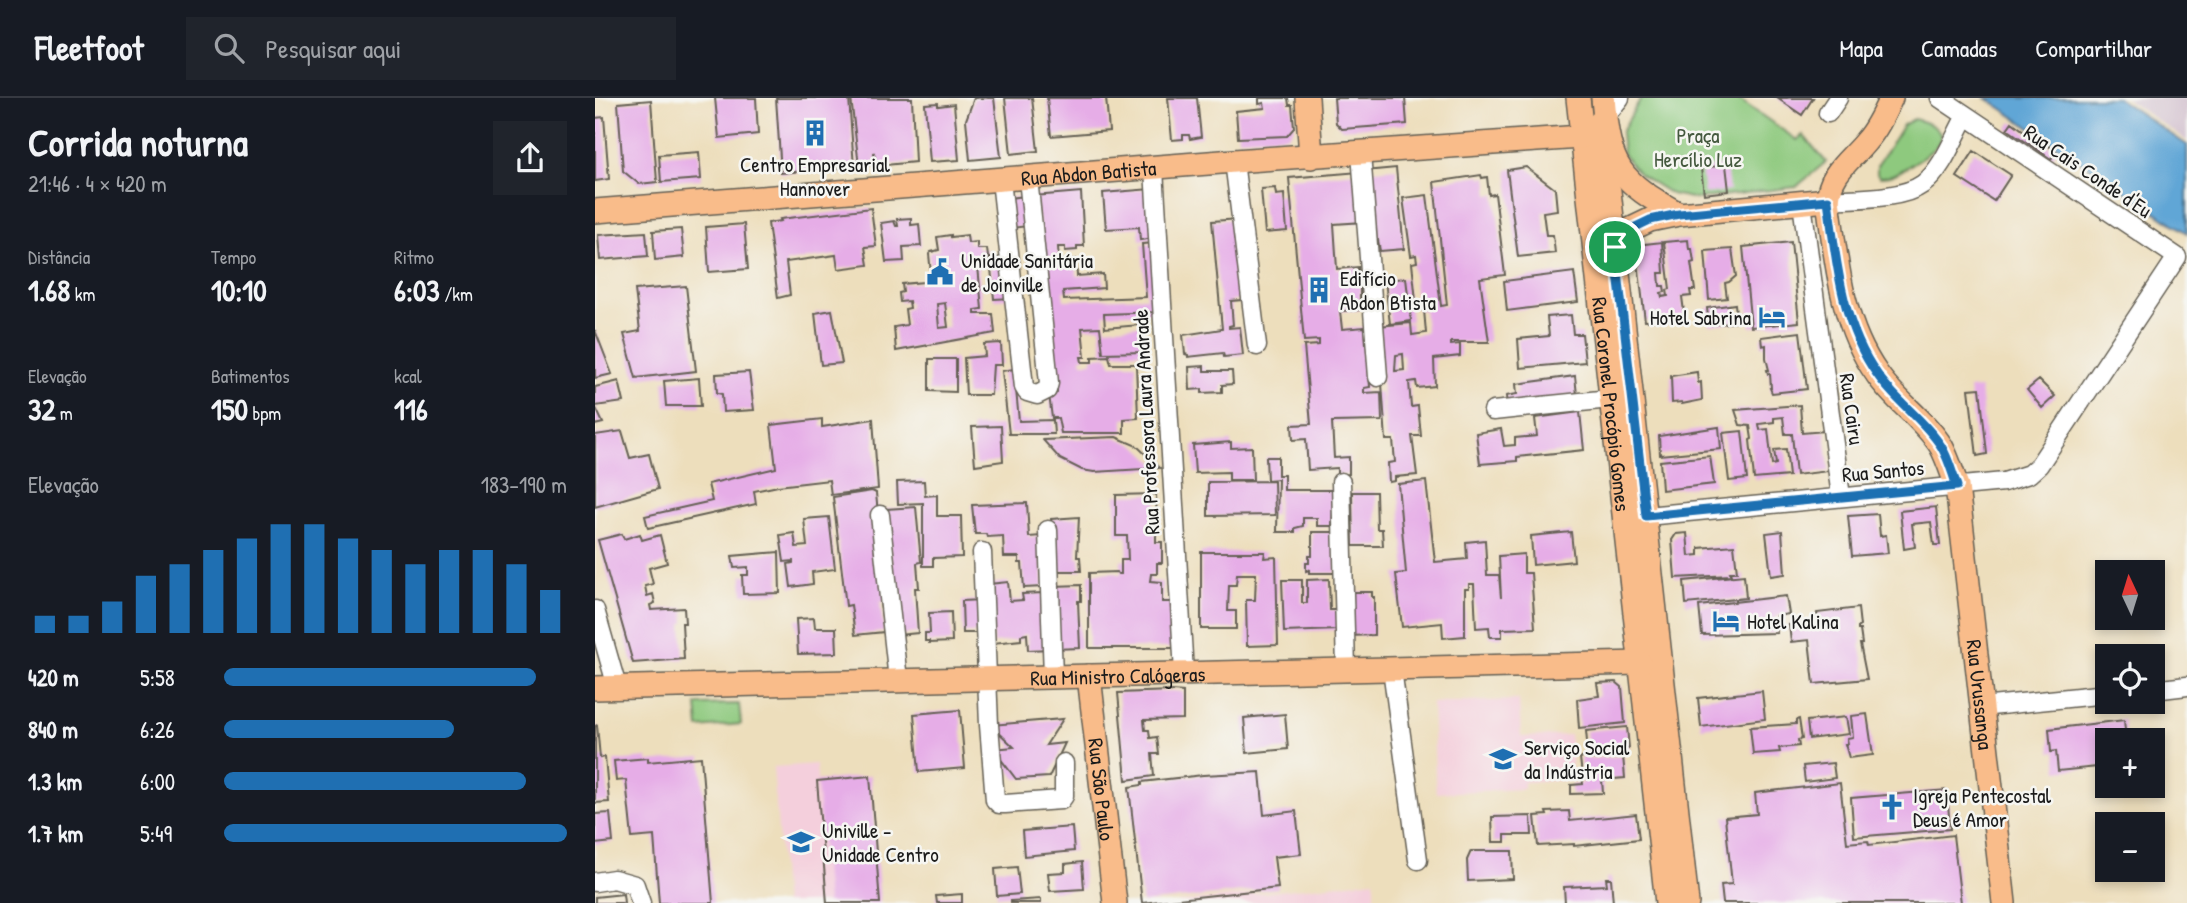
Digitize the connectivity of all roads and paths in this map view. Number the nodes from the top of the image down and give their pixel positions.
1 (1307, 98) edge
2 (1578, 98) edge
3 (1620, 98) edge
4 (1891, 98) edge
5 (1940, 98) edge
6 (1603, 108) edge
7 (1966, 116) junction
8 (1581, 137) junction
9 (1361, 153) junction
10 (1311, 157) junction
11 (1234, 161) junction
12 (1154, 169) junction
13 (1028, 178) junction
14 (1001, 180) junction
15 (1828, 200) junction
16 (1802, 202) junction
17 (595, 211) edge
18 (1679, 214) junction
19 (1615, 247) junction
20 (2177, 257) joint
21 (1257, 346) dead end
22 (1378, 377) dead end
23 (1610, 399) junction
24 (1493, 411) dead end
25 (1341, 482) dead end
26 (1957, 486) junction
27 (1841, 498) junction
28 (880, 515) dead end
29 (1646, 516) junction
30 (1048, 530) dead end
31 (982, 552) dead end
32 (595, 610) edge
33 (1640, 663) junction
34 (1392, 669) junction
35 (1346, 670) junction
36 (1184, 673) junction
37 (1089, 676) junction
38 (1053, 677) junction
39 (988, 678) junction
40 (898, 680) junction
41 (2187, 686) edge
42 (606, 687) edge
43 (2165, 689) edge
44 (2095, 695) edge
45 (1981, 707) junction
46 (1064, 763) dead end
47 (1418, 860) dead end
48 (595, 882) edge
49 (641, 903) edge
50 (1115, 903) edge
51 (1667, 903) edge
52 (1687, 903) edge
53 (2004, 903) edge

1 - 10 main road
2 - 8 main road
3 - 6 street
4 - 15 main road
5 - 7 street, Rua Cais Conde d'Eu
6 - 8 main road
6 - 18 main road
7 - 15 street
7 - 20 street, Rua Cais Conde d'Eu
8 - 9 main road, Rua Abdon Batista
8 - 19 main road, Rua Coronel Procópio Gomes
8 - 23 main road, Rua Coronel Procópio Gomes
9 - 10 main road, Rua Abdon Batista
9 - 22 street
10 - 11 main road, Rua Abdon Batista
11 - 12 main road, Rua Abdon Batista
11 - 21 street
12 - 13 main road, Rua Abdon Batista
12 - 36 street, Rua Professora Laura Andrade
13 - 14 main road, Rua Abdon Batista
13 - 14 street
14 - 17 main road, Rua Abdon Batista
15 - 16 main road
15 - 26 main road, Rua Urussanga
16 - 18 main road
16 - 27 street, Rua Cairu
18 - 19 main road
19 - 29 main road, Rua Coronel Procópio Gomes
20 - 26 street, Rua Santos
23 - 24 street
23 - 33 main road, Rua Coronel Procópio Gomes
25 - 35 street
26 - 27 street, Rua Santos
26 - 45 main road, Rua Urussanga
27 - 29 street, Rua Santos
28 - 40 street
29 - 52 main road, Rua Coronel Procópio Gomes
30 - 38 street
31 - 39 street
32 - 42 street
33 - 34 main road, Rua Ministro Calógeras
33 - 51 main road, Rua Coronel Procópio Gomes
34 - 35 main road, Rua Ministro Calógeras
34 - 47 street
35 - 36 main road, Rua Ministro Calógeras
36 - 37 main road, Rua Ministro Calógeras
37 - 38 main road, Rua Ministro Calógeras
37 - 50 main road, Rua São Paulo
38 - 39 main road, Rua Ministro Calógeras
39 - 40 main road, Rua Ministro Calógeras
39 - 46 street
40 - 42 main road, Rua Ministro Calógeras
41 - 43 street
44 - 45 street
45 - 53 main road, Rua Urussanga
48 - 49 street

